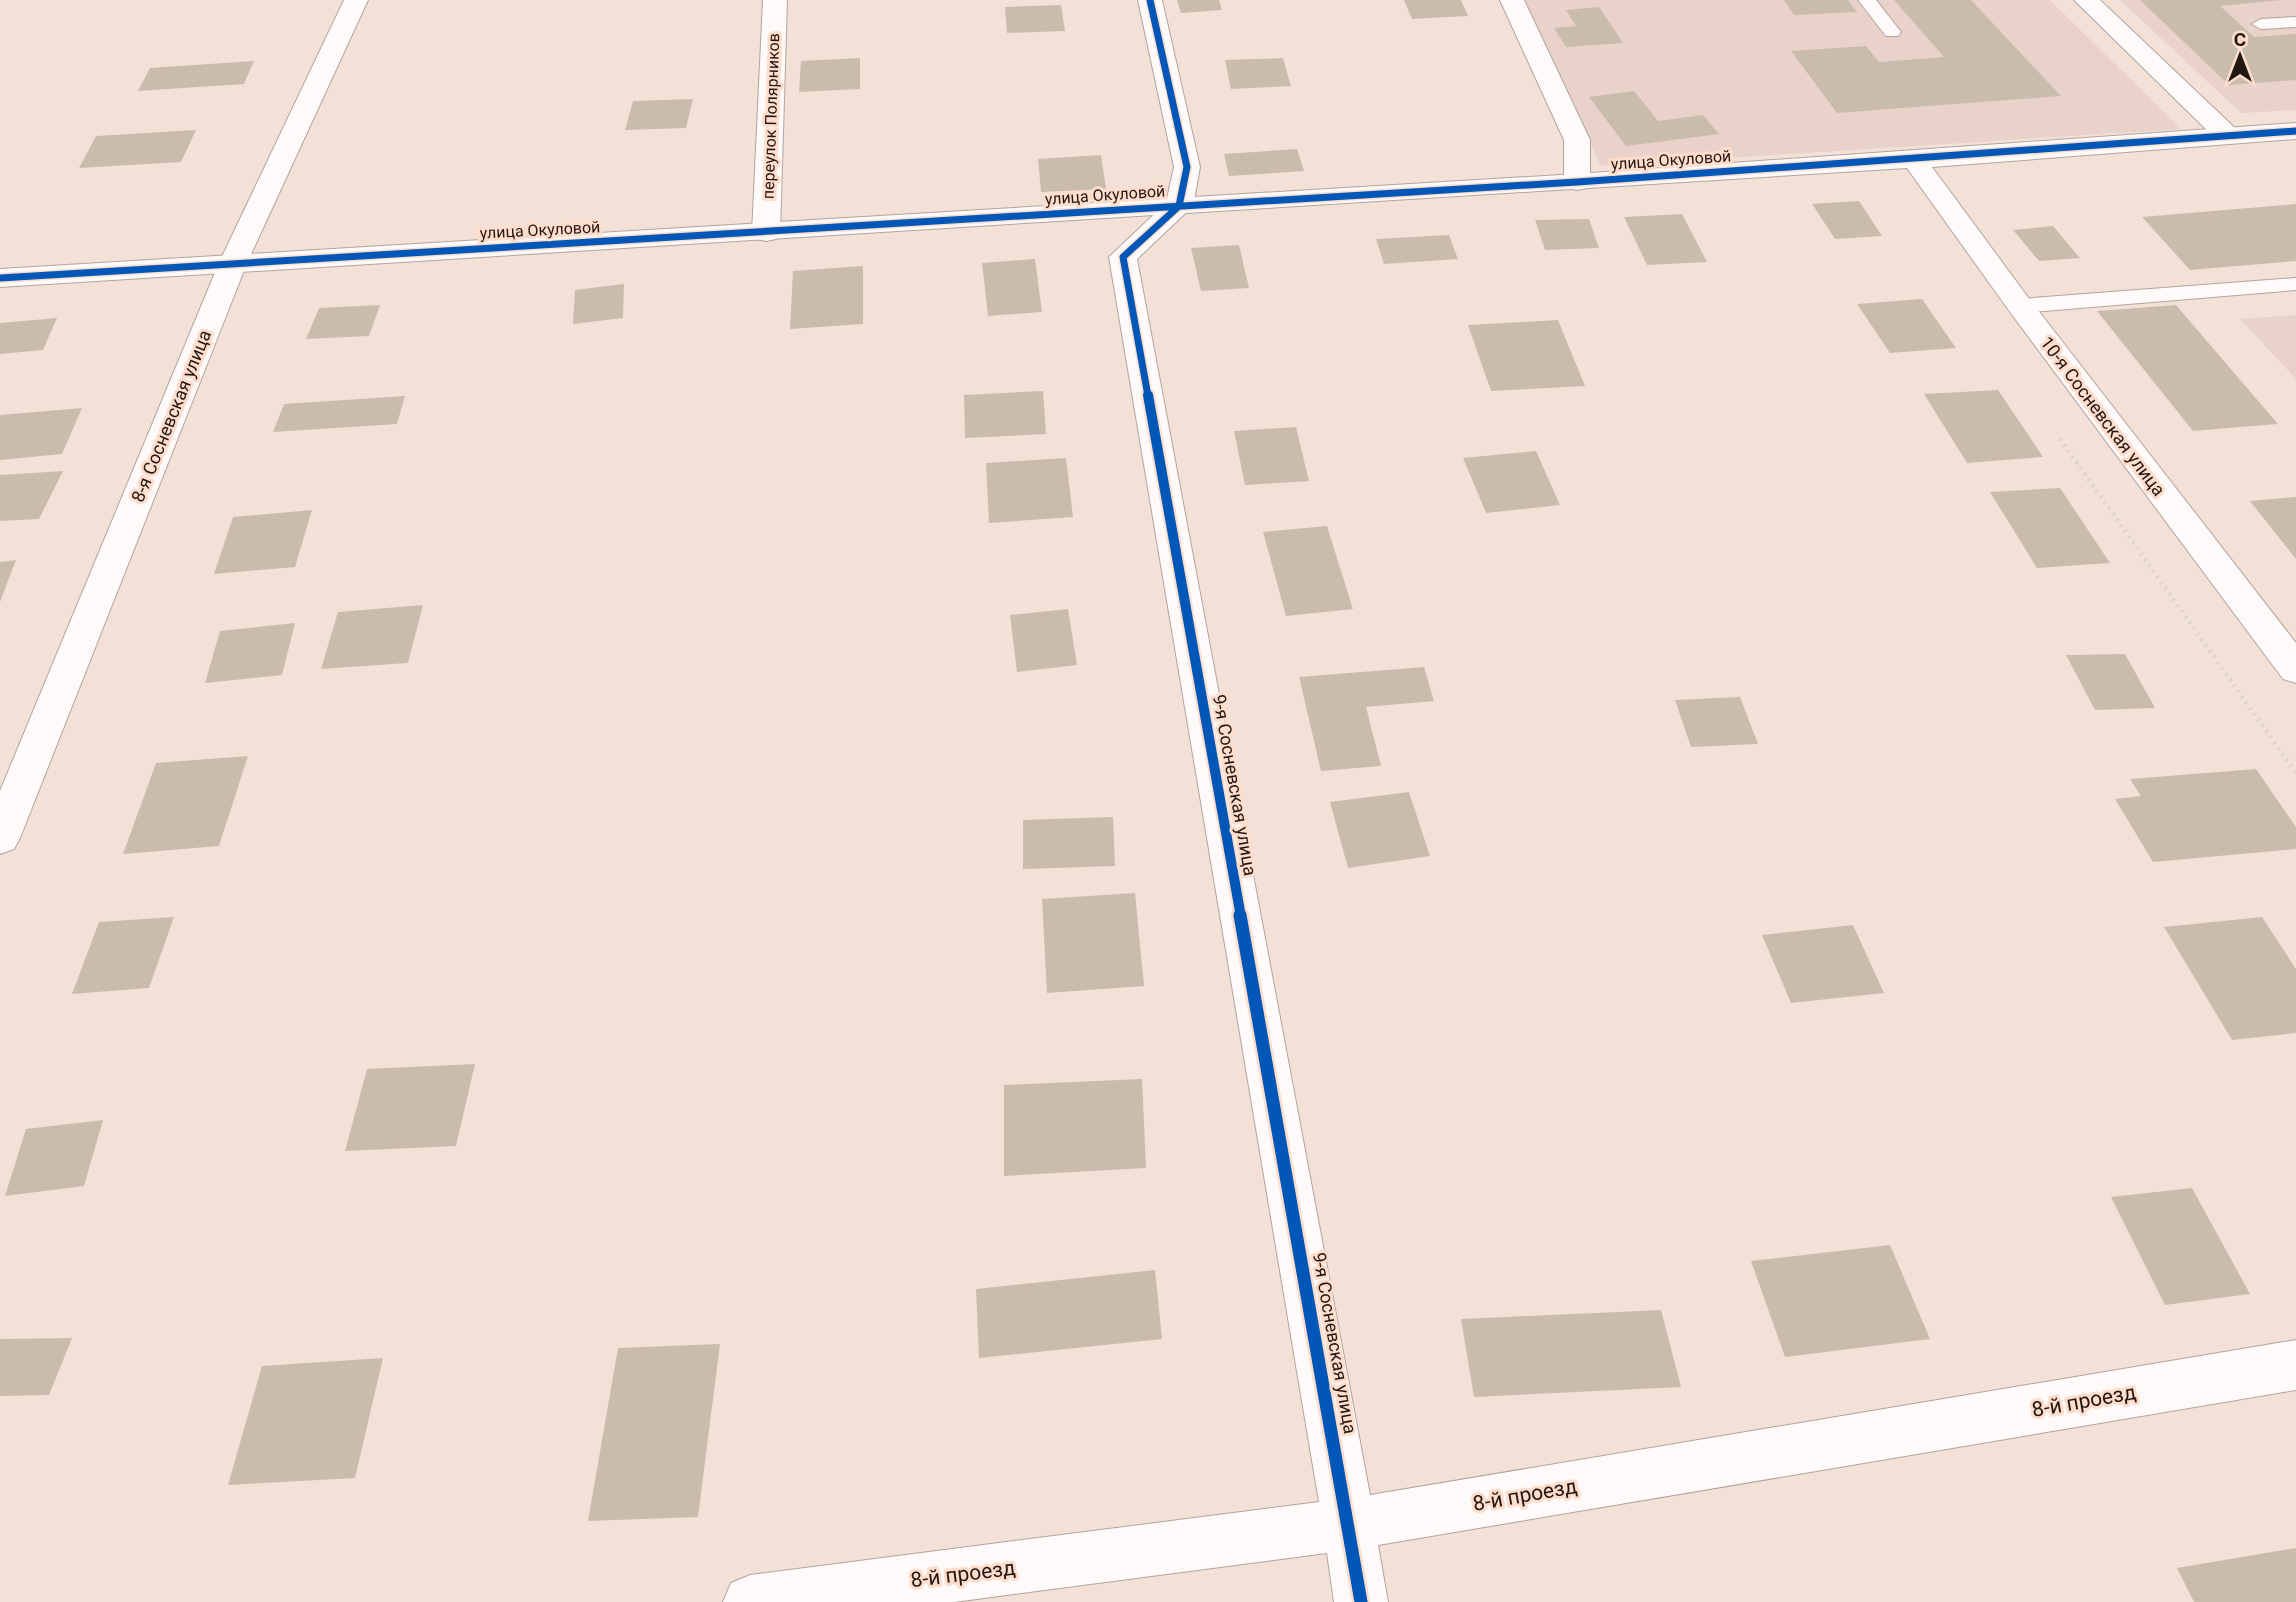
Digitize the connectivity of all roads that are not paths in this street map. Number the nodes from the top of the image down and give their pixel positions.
1 (356, 0) edge
2 (775, 0) edge
3 (1150, 0) edge
4 (1512, 0) edge
5 (1867, 0) edge
6 (2086, 0) edge
7 (2296, 22) edge
8 (2261, 24) dead end
9 (1892, 32) dead end
10 (2296, 131) edge
11 (2228, 136) junction
12 (1914, 160) junction
13 (1577, 182) junction
14 (1179, 206) junction
15 (766, 233) junction
16 (233, 263) junction
17 (0, 278) edge
18 (2296, 284) edge
19 (2020, 306) junction
20 (2290, 654) edge
21 (0, 838) edge
22 (2296, 1365) edge
23 (1349, 1524) junction
24 (750, 1602) edge
25 (1361, 1602) edge

1 - 16 street, 8-я Сосневская улица
2 - 15 street, переулок Полярников
3 - 14 street
4 - 13 street
5 - 9 lane
6 - 11 street
7 - 8 lane
10 - 11 street, улица Окуловой
11 - 12 street, улица Окуловой
12 - 13 street, улица Окуловой
12 - 19 street, 10-я Сосневская улица
13 - 14 street, улица Окуловой
14 - 15 street, улица Окуловой
14 - 23 street, 9-я Сосневская улица
15 - 16 street, улица Окуловой
16 - 17 street, улица Окуловой
16 - 21 street, 8-я Сосневская улица
18 - 19 lane
19 - 20 street, 10-я Сосневская улица
22 - 23 street, 8-й проезд
23 - 24 street, 8-й проезд
23 - 25 street, 9-я Сосневская улица

